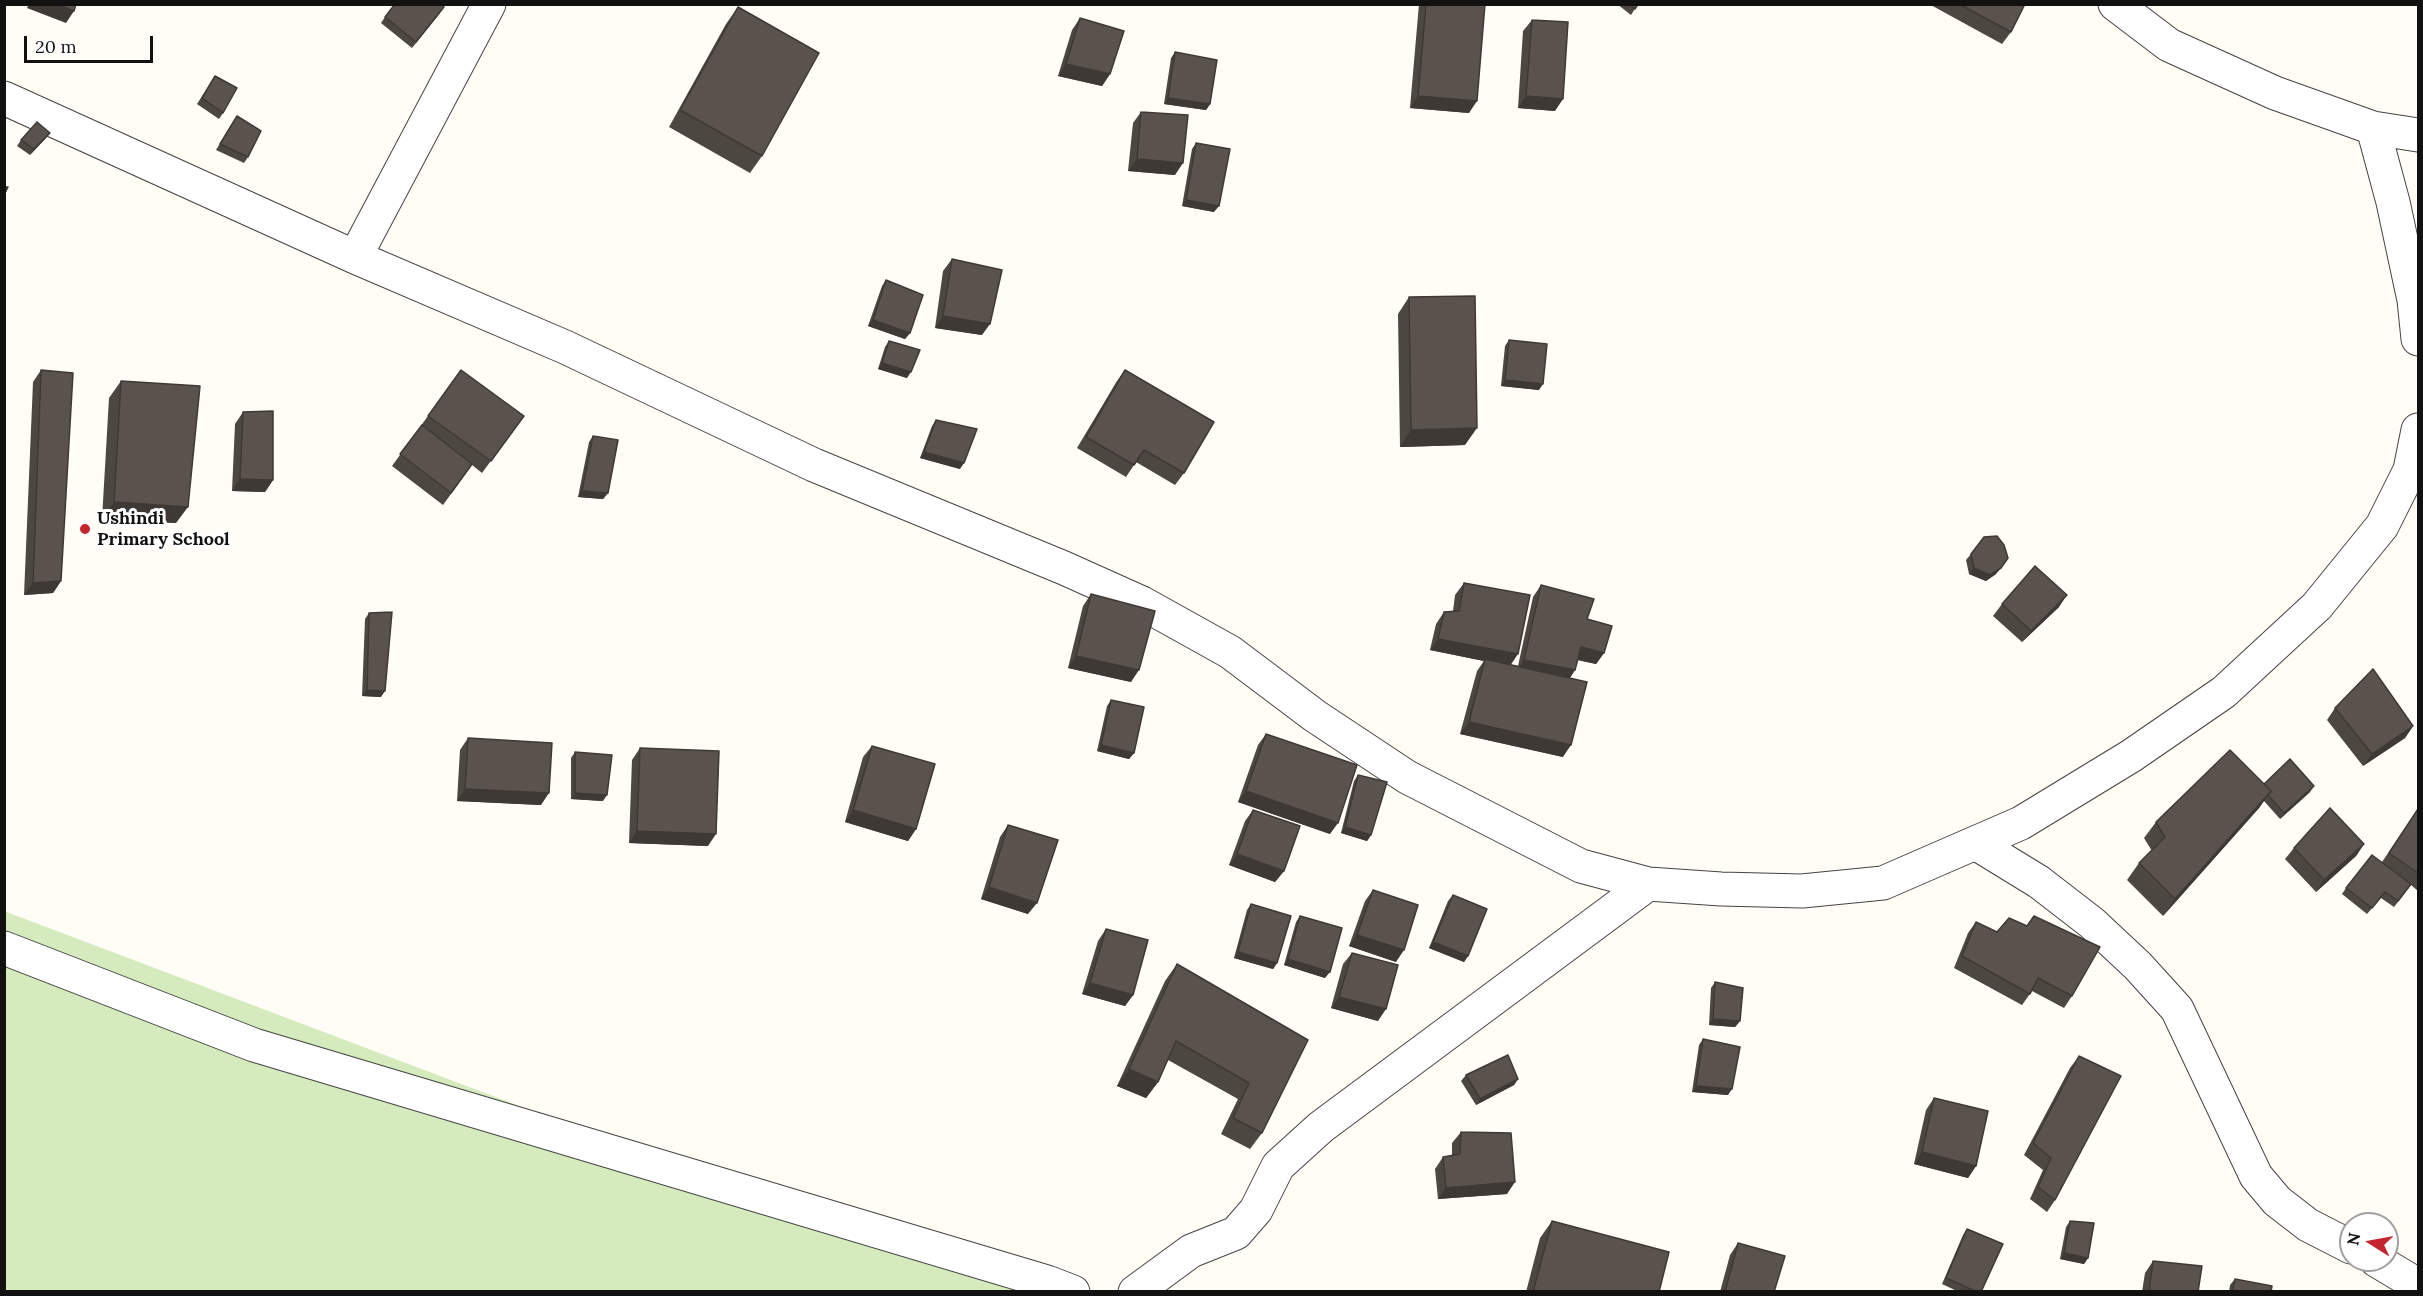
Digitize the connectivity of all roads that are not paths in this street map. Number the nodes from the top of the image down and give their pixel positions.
1 (489, 4) edge
2 (2115, 4) edge
3 (4, 98) edge
4 (2373, 128) junction
5 (2418, 135) edge
6 (355, 257) junction
7 (2418, 339) edge
8 (2418, 430) edge
9 (1977, 844) junction
10 (1648, 884) junction
11 (4, 948) edge
12 (2339, 1241) edge
13 (2396, 1272) edge
14 (2418, 1291) edge
15 (1073, 1292) edge
16 (1135, 1292) edge

1 - 6 street
2 - 4 street
3 - 6 street
4 - 5 street
4 - 7 street
6 - 10 street
8 - 9 street
9 - 10 street
9 - 12 street
10 - 16 street
11 - 15 street
13 - 14 street

